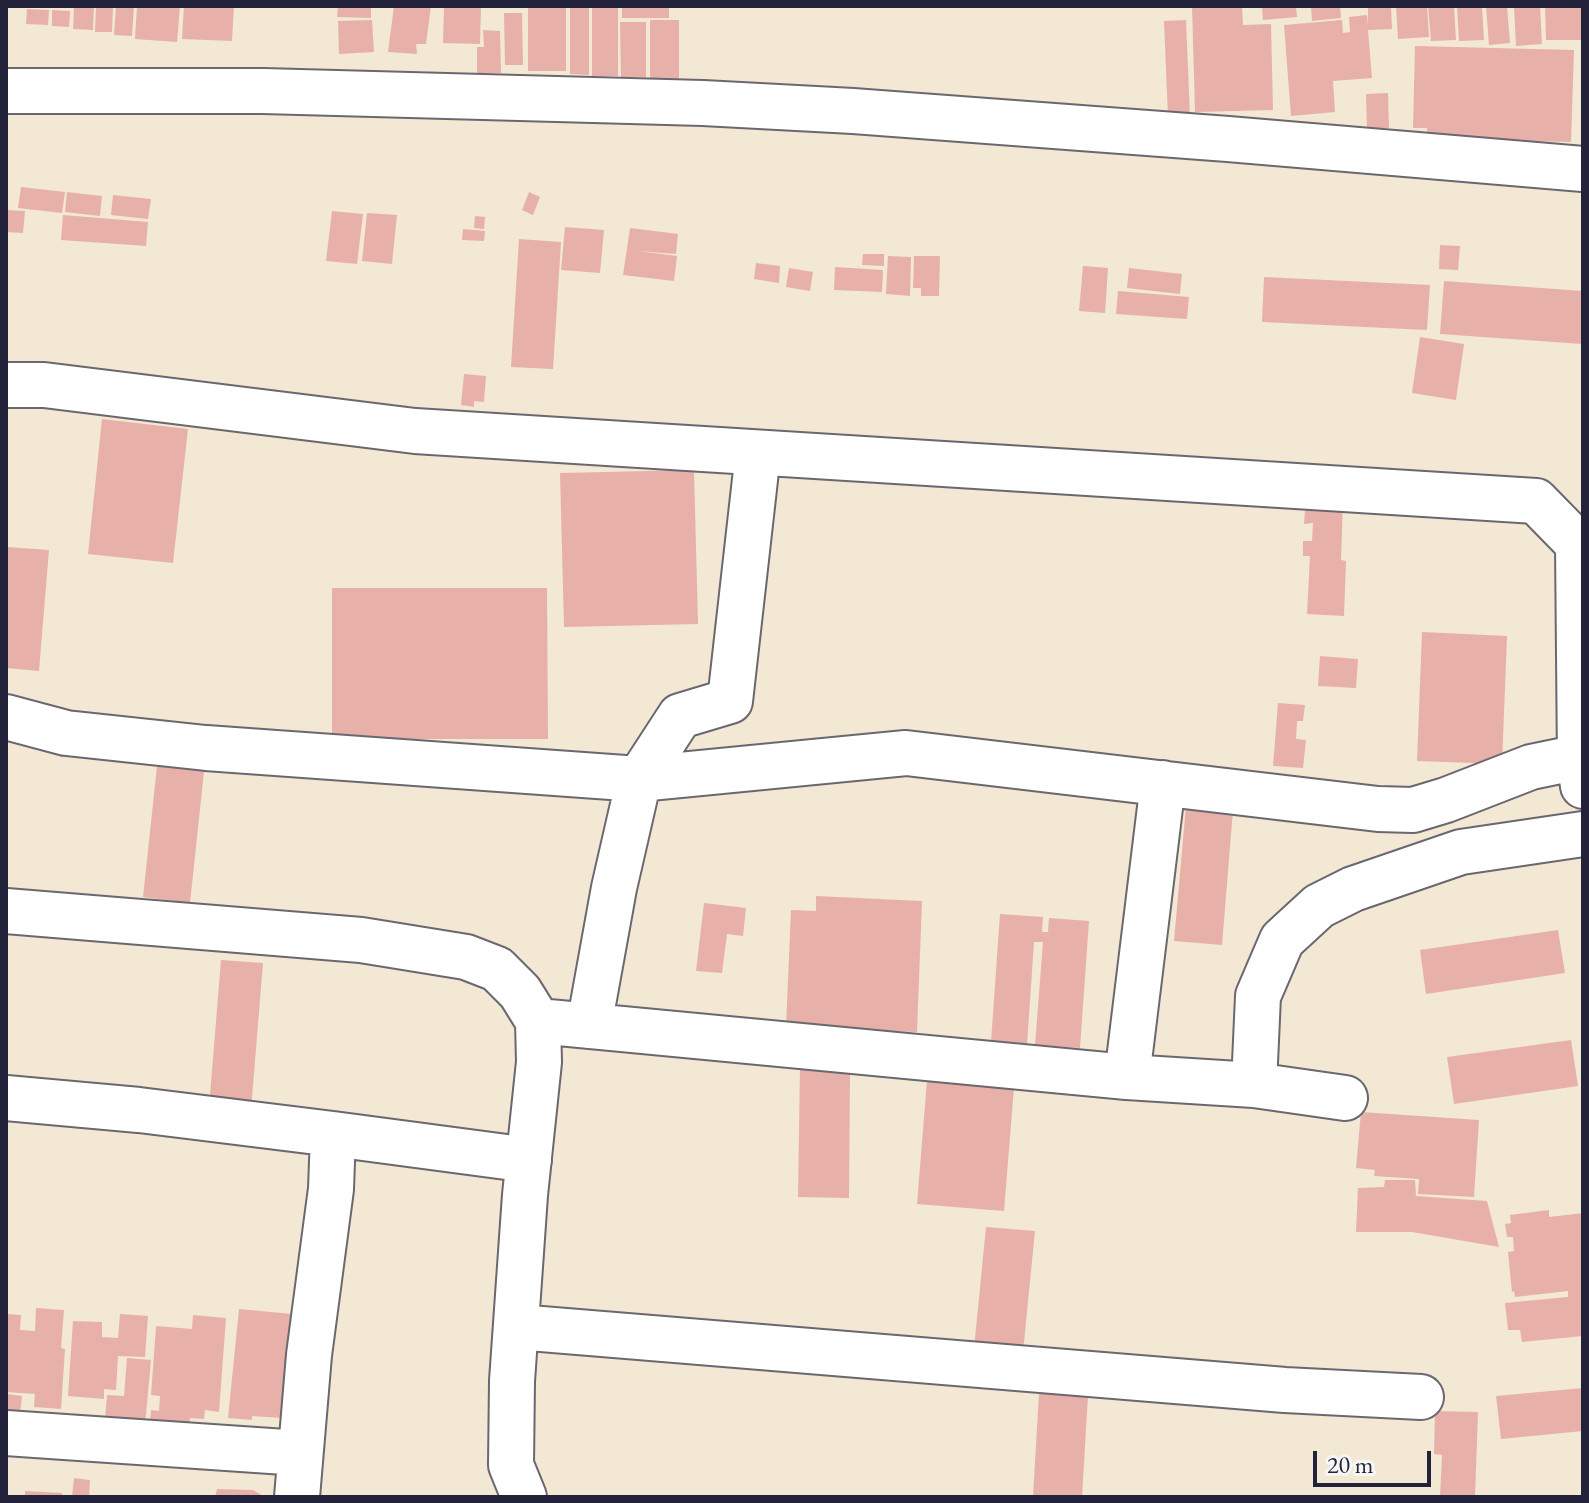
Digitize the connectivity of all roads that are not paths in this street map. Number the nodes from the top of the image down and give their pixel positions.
1 (6, 91) edge
2 (1583, 169) edge
3 (6, 385) edge
4 (758, 453) junction
5 (6, 717) edge
6 (1582, 771) edge
7 (639, 779) junction
8 (1163, 783) junction
9 (1583, 834) edge
10 (6, 911) edge
11 (538, 1021) junction
12 (589, 1026) junction
13 (1127, 1077) junction
14 (1254, 1085) junction
15 (6, 1098) edge
16 (1345, 1098) dead end
17 (333, 1134) junction
18 (529, 1160) junction
19 (517, 1327) junction
20 (1421, 1397) dead end
21 (6, 1433) edge
22 (300, 1453) junction
23 (297, 1497) edge
24 (524, 1497) edge

1 - 2 street
3 - 4 street
4 - 6 street
4 - 7 street
5 - 7 street
6 - 8 street
7 - 8 street
7 - 12 street
8 - 13 street
9 - 14 street
10 - 11 street
11 - 12 street
11 - 18 street
12 - 13 street
13 - 14 street
14 - 16 street
15 - 17 street
17 - 18 street
17 - 22 street
18 - 19 street
19 - 20 street
19 - 24 street
21 - 22 street
22 - 23 street

